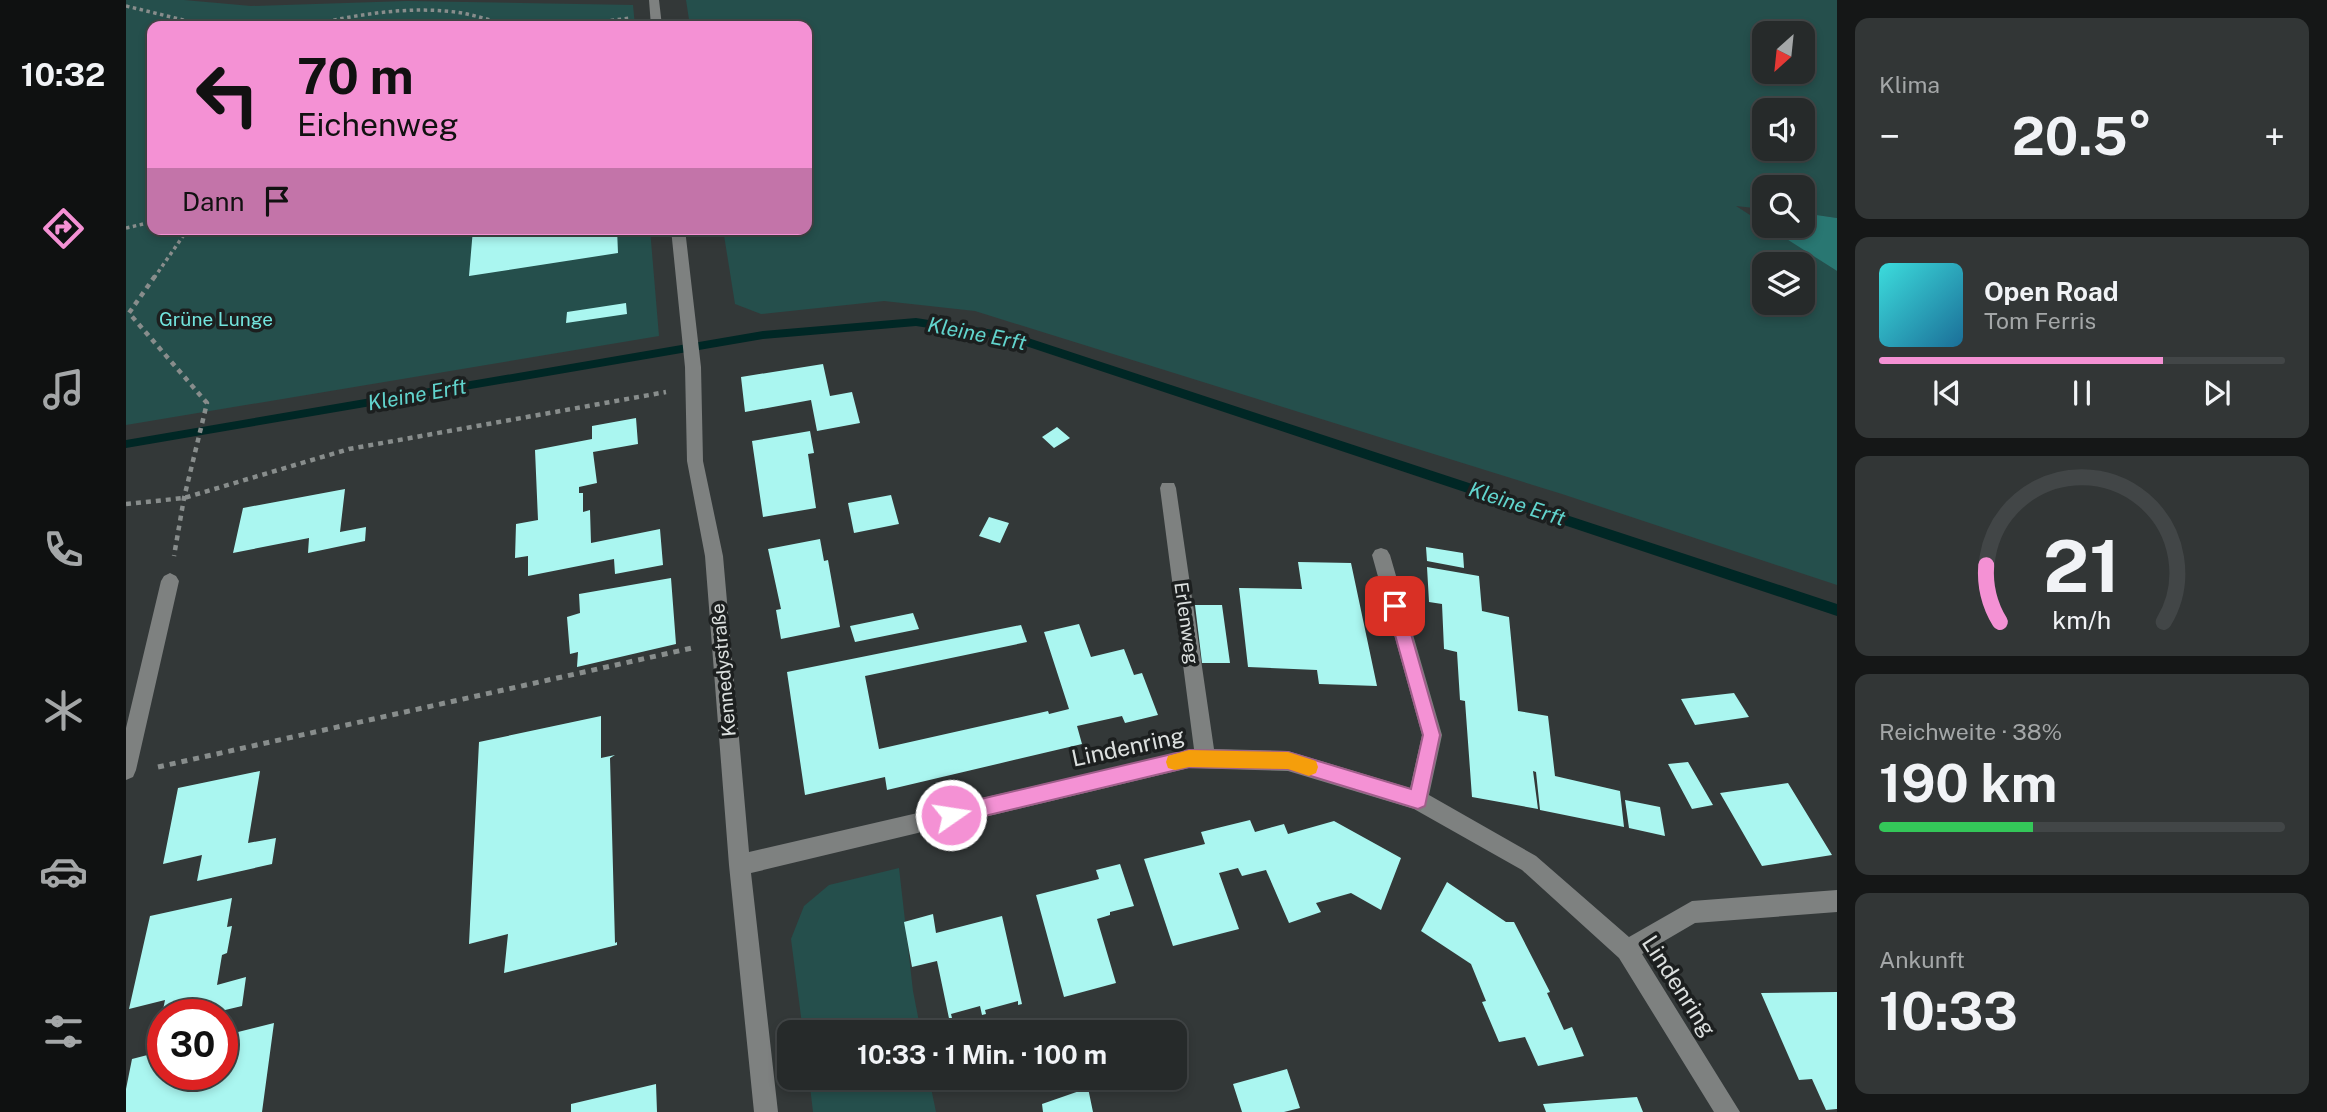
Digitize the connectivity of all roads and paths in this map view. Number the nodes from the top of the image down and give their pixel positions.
1 (654, 0) edge
2 (126, 6) edge
3 (635, 17) dead end
4 (189, 21) edge
5 (329, 21) edge
6 (498, 21) edge
7 (602, 21) edge
8 (656, 21) edge
9 (147, 224) edge
10 (126, 228) edge
11 (184, 235) edge
12 (679, 235) edge
13 (693, 377) junction
14 (1168, 488) dead end
15 (184, 498) junction
16 (126, 504) edge
17 (1381, 555) dead end
18 (170, 582) joint
19 (721, 642) junction
20 (1205, 758) junction
21 (153, 768) dead end
22 (126, 770) edge
23 (1418, 800) junction
24 (740, 865) junction
25 (1837, 901) edge
26 (1627, 950) junction
27 (766, 1112) edge
28 (1728, 1112) edge

1 - 8 street
2 - 4 path
3 - 7 path
5 - 6 path
9 - 10 path
11 - 15 path
12 - 13 street, Kennedystraße
13 - 15 path
13 - 19 street, Kennedystraße
14 - 20 street, Erlenweg
15 - 16 path
15 - 18 path
17 - 23 street
18 - 22 street
19 - 21 path
19 - 24 street, Kennedystraße
20 - 23 street, Lindenring
20 - 24 street, Lindenring
23 - 26 street, Lindenring
24 - 27 street, Kennedystraße
25 - 26 street
26 - 28 street, Lindenring

